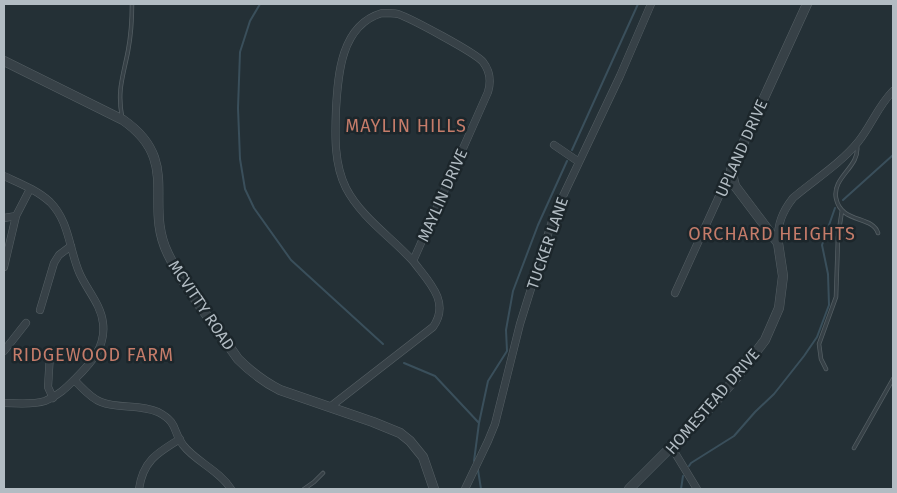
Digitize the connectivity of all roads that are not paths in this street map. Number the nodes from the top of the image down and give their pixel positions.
1 (132, 4) edge
2 (651, 4) edge
3 (807, 4) edge
4 (4, 61) edge
5 (893, 91) edge
6 (122, 120) junction
7 (856, 144) junction
8 (554, 146) dead end
9 (578, 162) junction
10 (731, 170) junction
11 (4, 176) edge
12 (30, 189) junction
13 (842, 210) junction
14 (16, 216) junction
15 (4, 218) edge
16 (878, 233) dead end
17 (778, 243) junction
18 (71, 246) junction
19 (413, 261) junction
20 (4, 267) edge
21 (675, 293) dead end
22 (40, 310) dead end
23 (26, 323) dead end
24 (4, 351) edge
25 (50, 354) dead end
26 (826, 368) dead end
27 (74, 380) junction
28 (893, 380) edge
29 (53, 398) junction
30 (4, 404) edge
31 (330, 407) junction
32 (180, 439) junction
33 (672, 448) junction
34 (854, 448) dead end
35 (323, 473) dead end
36 (138, 489) edge
37 (231, 489) edge
38 (304, 489) edge
39 (434, 489) edge
40 (465, 489) edge
41 (629, 489) edge
42 (697, 489) edge

1 - 6 lane
2 - 9 street, TUCKER LANE
3 - 10 street, UPLAND DRIVE
4 - 6 street, MCVITTY ROAD
5 - 7 street
6 - 31 street, MCVITTY ROAD
7 - 13 lane
7 - 17 street
8 - 9 street
9 - 40 street, TUCKER LANE
10 - 17 street, HOMESTEAD DRIVE
10 - 21 street, UPLAND DRIVE
11 - 12 street
12 - 14 street
12 - 18 street
13 - 16 lane
13 - 26 lane
14 - 15 street
14 - 20 street
17 - 33 street, HOMESTEAD DRIVE
18 - 22 street
18 - 27 street
19 - 19 street, MAYLIN DRIVE
19 - 31 street, MAYLIN DRIVE
23 - 24 street
25 - 29 street
27 - 29 street
27 - 32 street
28 - 34 lane
29 - 30 street
31 - 39 street, MCVITTY ROAD
32 - 36 street
32 - 37 street
33 - 41 street, HOMESTEAD DRIVE
33 - 42 street
35 - 38 lane

